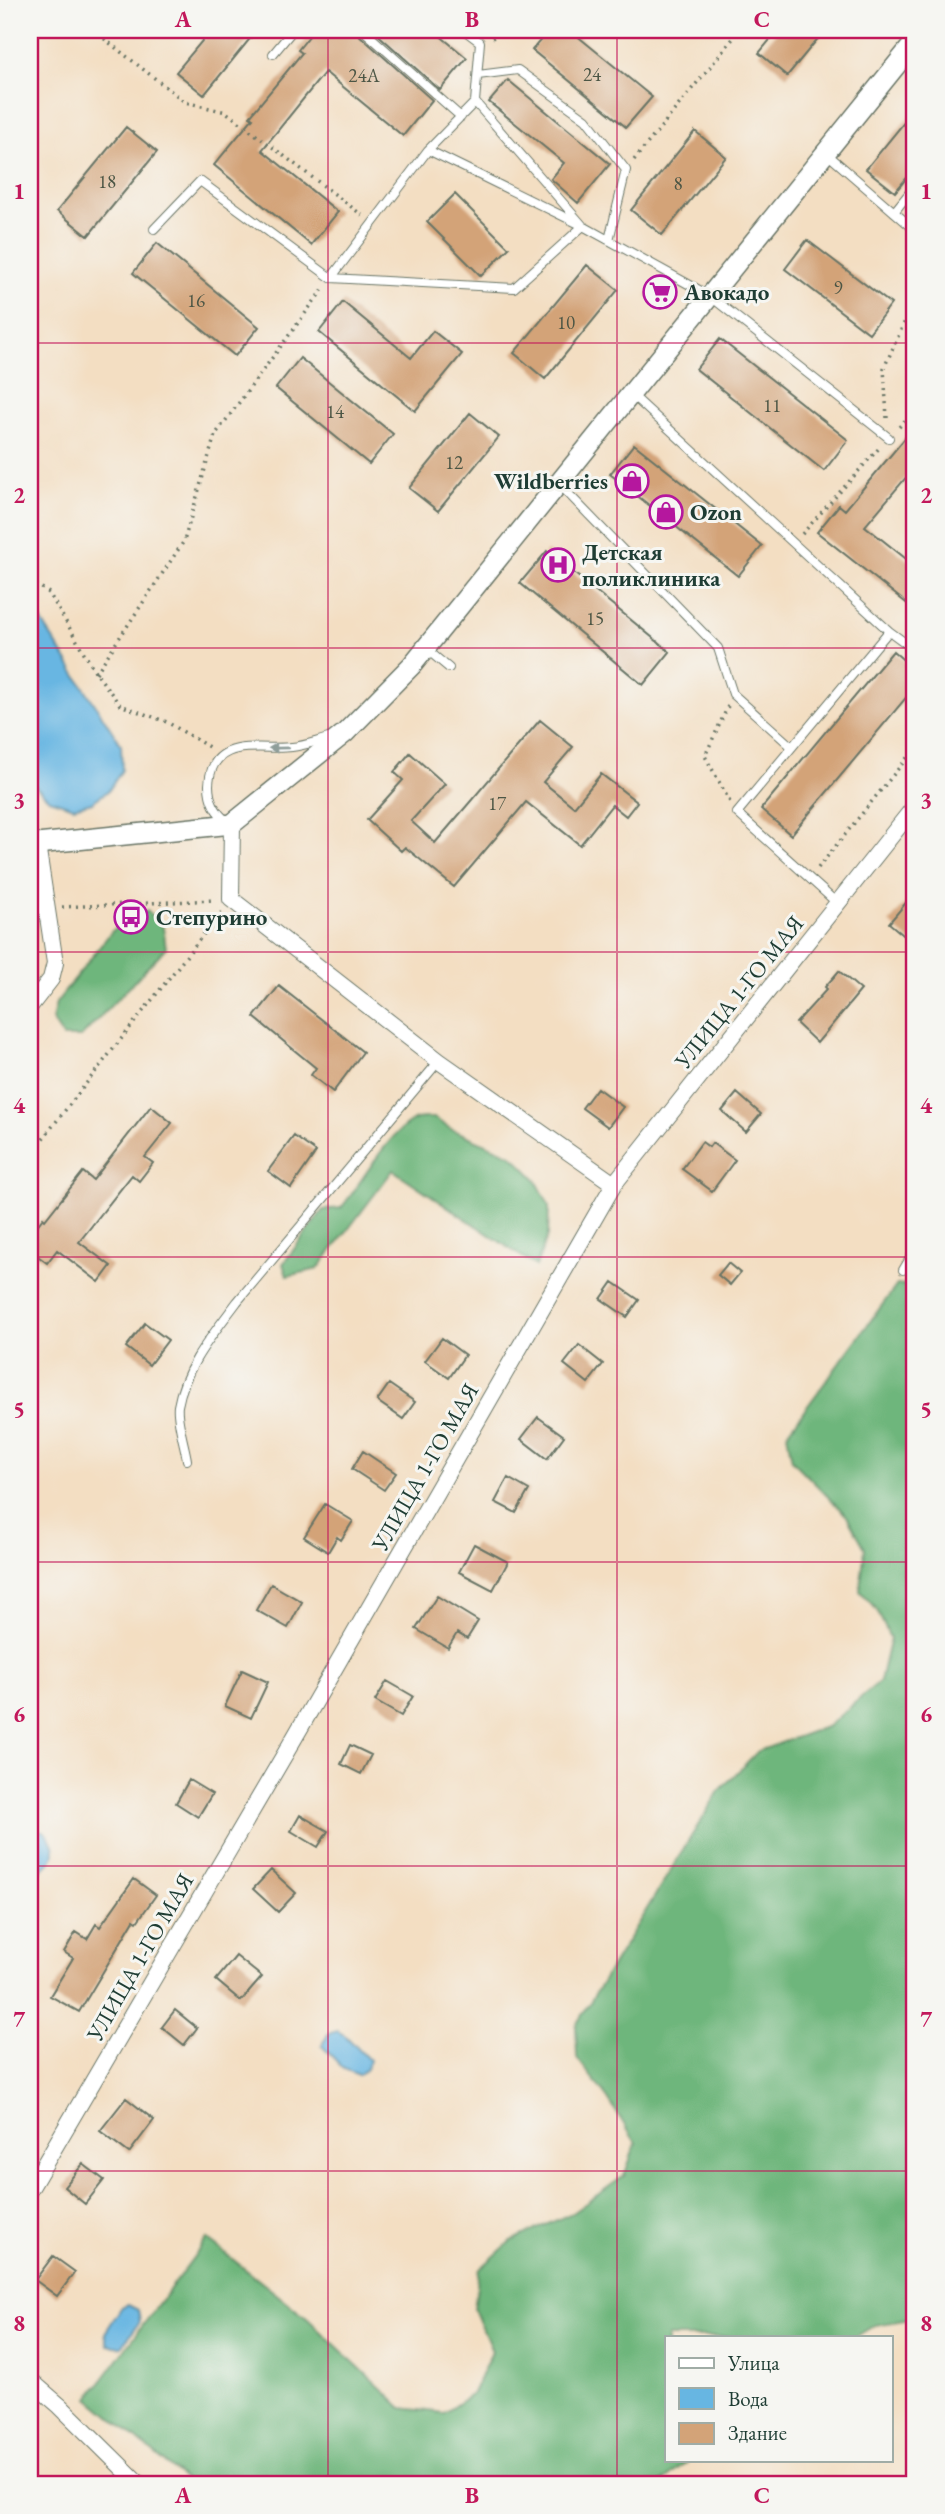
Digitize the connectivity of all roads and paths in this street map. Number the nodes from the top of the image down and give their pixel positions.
1 (93, 30) edge
2 (293, 30) edge
3 (363, 30) edge
4 (464, 30) edge
5 (512, 30) edge
6 (740, 30) edge
7 (480, 42) junction
8 (915, 42) edge
9 (273, 54) dead end
10 (478, 75) junction
11 (475, 102) junction
12 (461, 117) junction
13 (428, 150) junction
14 (826, 153) junction
15 (626, 170) junction
16 (915, 186) edge
17 (894, 212) junction
18 (373, 223) junction
19 (583, 226) junction
20 (154, 229) dead end
21 (915, 230) edge
22 (609, 240) junction
23 (331, 278) junction
24 (915, 292) edge
25 (710, 296) junction
26 (631, 394) junction
27 (915, 410) edge
28 (889, 438) junction
29 (558, 483) junction
30 (794, 543) junction
31 (30, 580) edge
32 (888, 631) junction
33 (425, 648) junction
34 (915, 650) edge
35 (449, 668) dead end
36 (96, 673) junction
37 (733, 694) junction
38 (345, 733) junction
39 (792, 747) junction
40 (915, 748) edge
41 (223, 755) junction
42 (915, 806) edge
43 (737, 813) junction
44 (232, 824) junction
45 (33, 844) edge
46 (810, 878) junction
47 (231, 899) junction
48 (838, 904) junction
49 (47, 908) junction
50 (30, 1006) edge
51 (439, 1061) junction
52 (30, 1154) edge
53 (614, 1184) junction
54 (915, 1250) edge
55 (903, 1270) dead end
56 (187, 1460) dead end
57 (30, 2189) edge
58 (30, 2380) edge
59 (135, 2484) edge

1 - 18 path
2 - 9 lane
3 - 12 lane
4 - 7 lane
5 - 7 path
6 - 15 path
7 - 10 lane
8 - 14 street
10 - 11 lane
10 - 15 lane
11 - 12 lane
11 - 19 lane
12 - 13 lane
13 - 18 lane
13 - 19 lane
14 - 17 lane
14 - 25 street
15 - 22 lane
16 - 17 lane
17 - 21 lane
18 - 23 lane
19 - 22 lane
19 - 23 lane
20 - 23 lane
22 - 25 lane
23 - 36 path
24 - 28 path
25 - 26 street
25 - 28 lane
26 - 29 street
26 - 30 lane
27 - 28 path
28 - 30 path
29 - 33 street
29 - 37 lane
30 - 32 lane
31 - 36 path
32 - 34 lane
32 - 39 lane
33 - 35 lane
33 - 38 street
36 - 41 path
37 - 39 lane
37 - 43 path
38 -> 41 lane
38 - 44 street
39 - 43 lane
40 - 46 path
41 - 44 lane
42 - 48 street, УЛИЦА 1-ГО МАЯ
43 - 46 lane
44 - 45 street
44 - 47 street
45 - 49 street
46 - 48 lane
47 - 49 path
47 - 51 street
47 - 52 path
48 - 53 street, УЛИЦА 1-ГО МАЯ
49 - 50 street
51 - 53 street
51 - 56 lane
53 - 57 street, УЛИЦА 1-ГО МАЯ
54 - 55 lane
58 - 59 street

